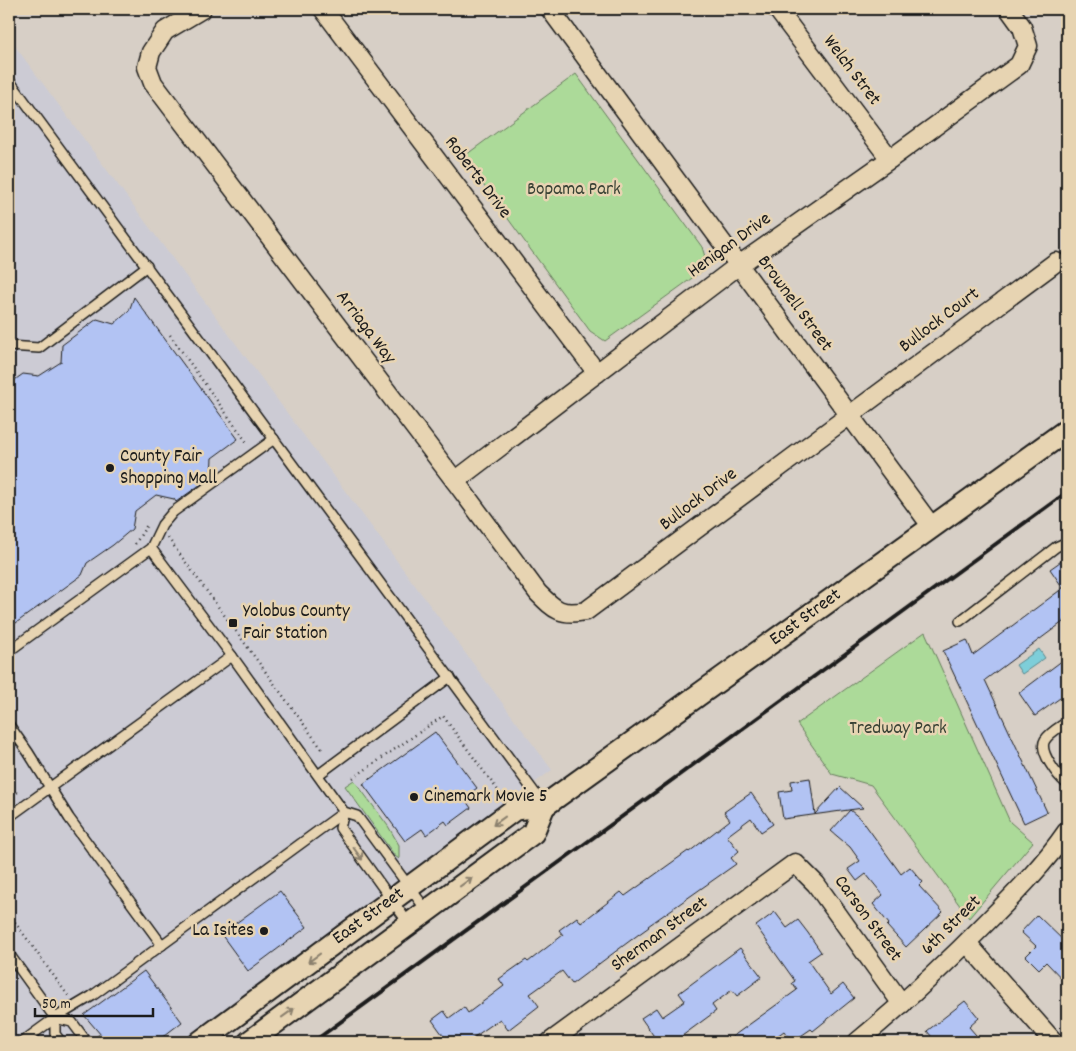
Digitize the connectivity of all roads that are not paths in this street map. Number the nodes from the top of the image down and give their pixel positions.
1 (202, 9) edge
2 (323, 9) edge
3 (550, 9) edge
4 (777, 9) edge
5 (1009, 9) edge
6 (9, 80) edge
7 (890, 159) junction
8 (1056, 262) dead end
9 (739, 265) junction
10 (147, 266) junction
11 (9, 346) edge
12 (597, 372) junction
13 (850, 415) junction
14 (1067, 430) edge
15 (274, 438) junction
16 (455, 481) junction
17 (932, 527) junction
18 (1067, 542) edge
19 (151, 548) junction
20 (570, 614) joint
21 (960, 621) dead end
22 (9, 651) edge
23 (232, 656) junction
24 (450, 677) junction
25 (1067, 722) edge
26 (9, 725) edge
27 (318, 775) junction
28 (1067, 784) edge
29 (50, 787) junction
30 (544, 806) junction
31 (344, 812) junction
32 (9, 817) edge
33 (1067, 831) edge
34 (794, 863) joint
35 (410, 887) junction
36 (392, 900) junction
37 (427, 911) junction
38 (409, 924) junction
39 (967, 943) junction
40 (162, 944) junction
41 (9, 954) edge
42 (902, 1004) junction
43 (55, 1018) junction
44 (22, 1042) edge
45 (61, 1042) edge
46 (87, 1042) edge
47 (200, 1042) edge
48 (249, 1042) edge
49 (550, 1042) edge
50 (857, 1042) edge
51 (1054, 1042) edge

1 - 16 street, Arriaga Way
2 - 12 street, Roberts Drive
3 - 9 street, Brownell Street
4 - 7 street, Welch Stret
5 - 7 street, Henigan Drive
6 - 10 lane
7 - 9 street, Henigan Drive
8 - 13 street, Bullock Court
9 - 12 street, Henigan Drive
9 - 13 street, Brownell Street
10 - 11 lane
10 - 15 lane
12 - 16 street, Henigan Drive
13 - 17 street, Brownell Street
13 - 20 street, Bullock Drive
14 - 17 street, East Street
15 - 19 lane
15 - 24 lane
16 - 20 street, Arriaga Way
17 - 30 street, East Street
18 - 21 lane
19 - 22 lane
19 - 23 lane
23 - 27 lane
23 - 29 lane
24 - 27 lane
24 - 30 lane
25 - 28 lane
26 - 29 lane
27 - 31 lane
29 - 32 lane
29 - 40 lane
30 -> 35 street, East Street
37 -> 30 street, East Street
31 - 35 lane
31 -> 36 lane
31 - 40 lane
33 - 39 street, 6th Street
34 - 42 street, Carson Street
34 - 49 street, Sherman Street
35 - 36 street, East Street
35 - 37 lane
36 - 38 lane
36 -> 47 street, East Street
37 - 38 street, East Street
48 -> 38 street, East Street
39 - 42 street, 6th Street
39 - 51 street
40 - 43 lane
41 - 43 lane
42 - 50 street, 6th Street
43 - 44 lane
43 - 45 lane
43 - 46 lane

